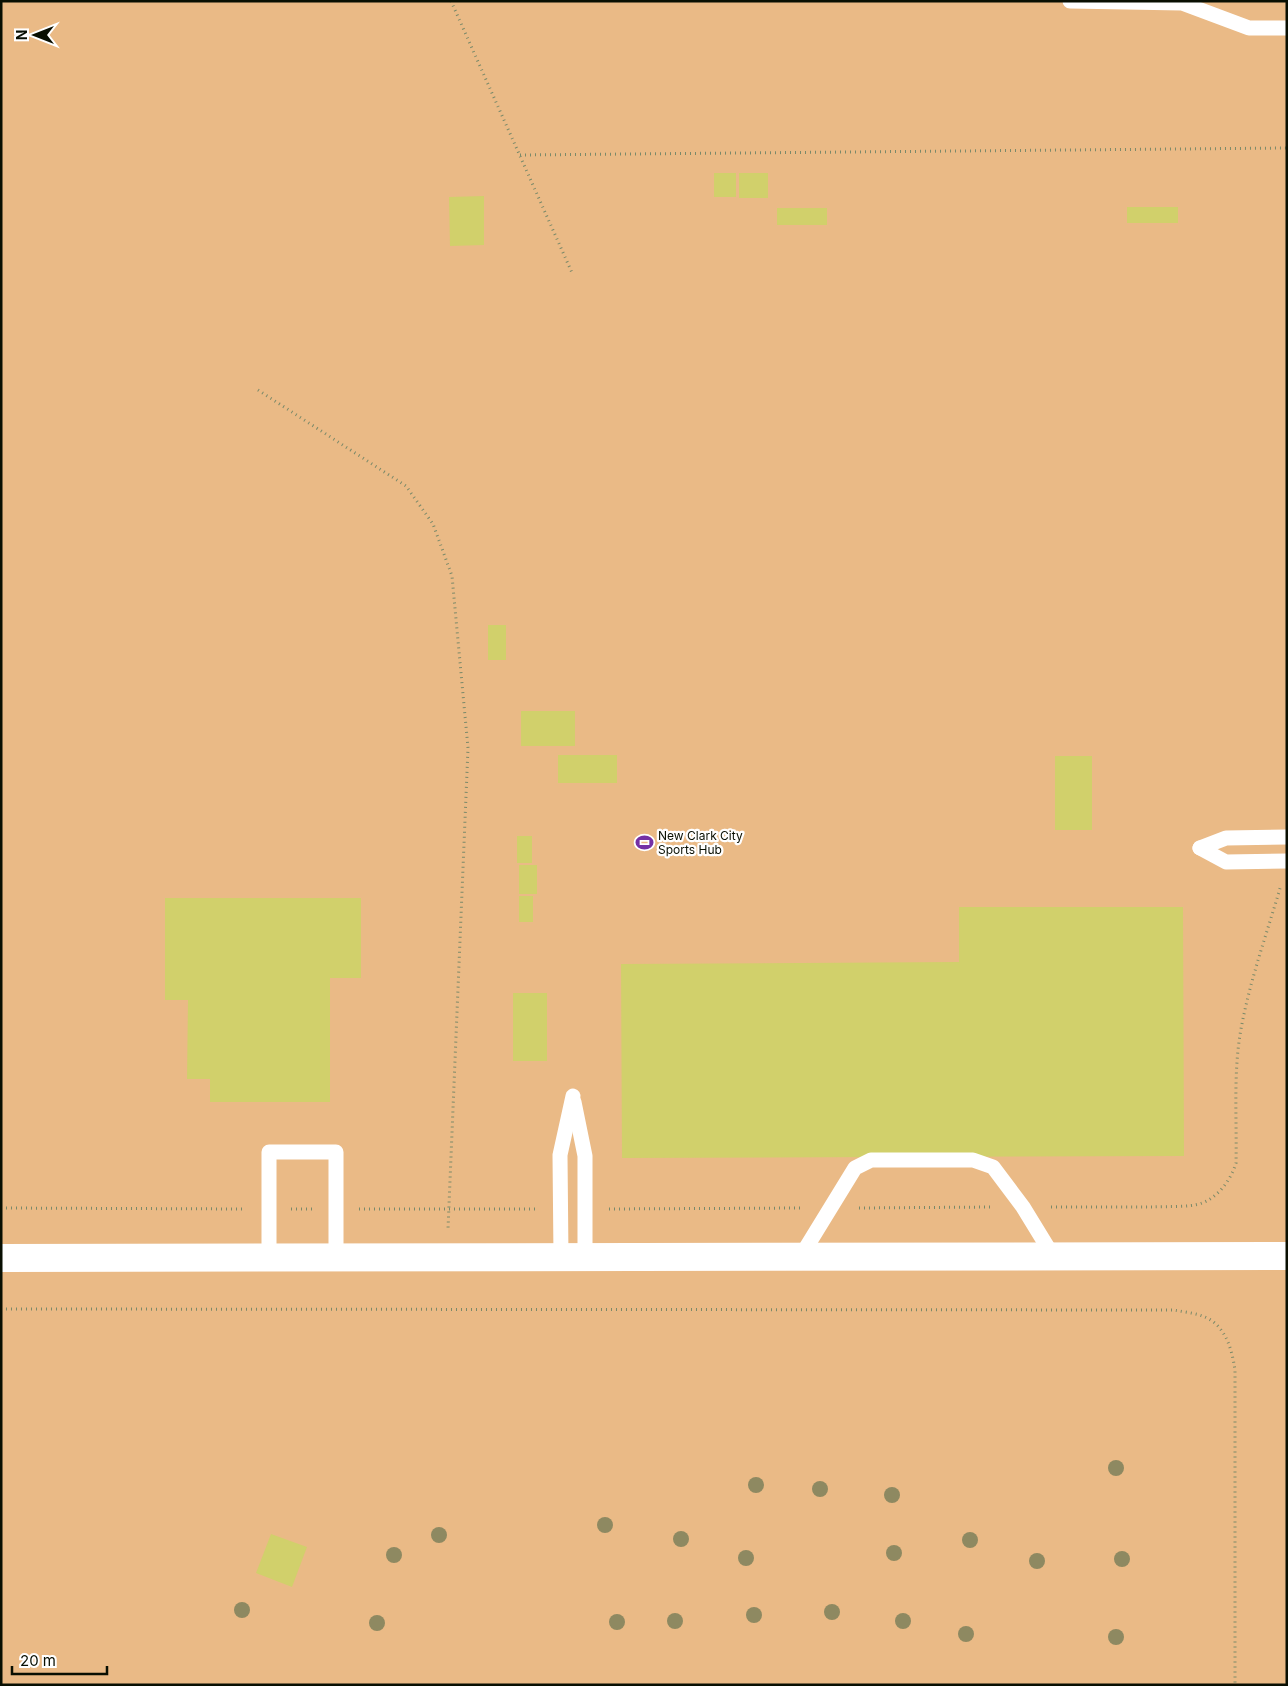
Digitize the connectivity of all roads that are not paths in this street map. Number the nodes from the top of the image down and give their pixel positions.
1 (1070, 1) edge
2 (1287, 28) edge
3 (1287, 837) edge
4 (1287, 861) edge
5 (573, 1256) junction
6 (801, 1256) junction
7 (1053, 1256) junction
8 (1287, 1256) edge
9 (269, 1257) junction
10 (336, 1257) junction
11 (1, 1258) edge

1 - 2 lane
3 - 4 lane
5 - 5 lane
5 - 6 street
5 - 10 street
6 - 7 street
6 - 7 lane
7 - 8 street
9 - 10 street
9 - 10 lane
9 - 11 street

